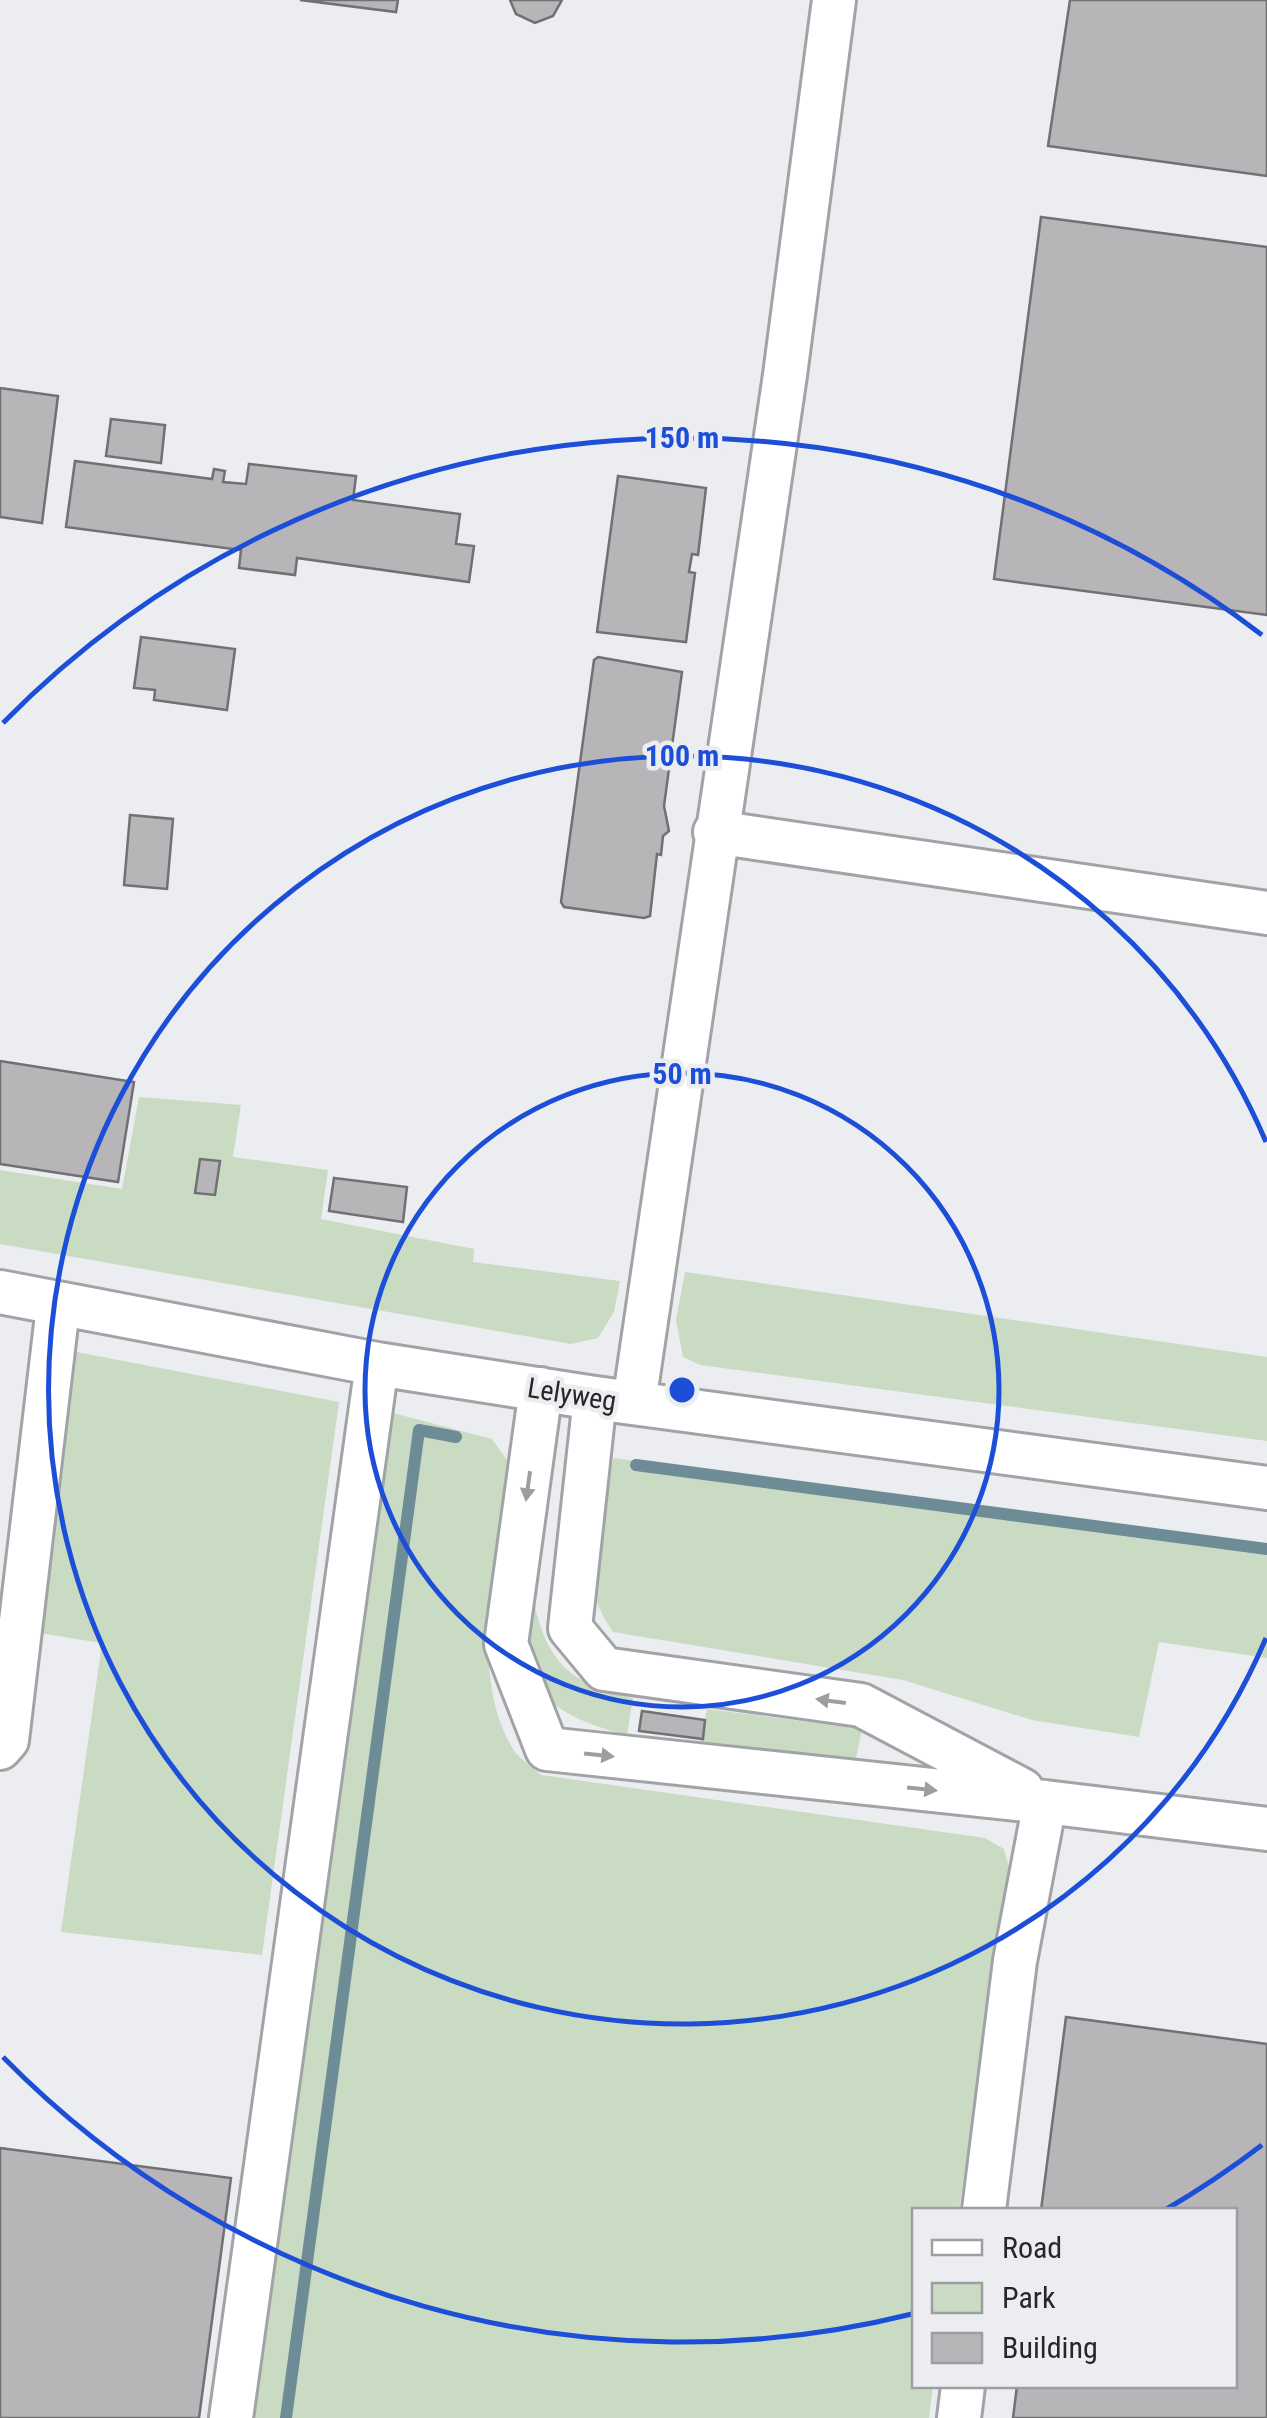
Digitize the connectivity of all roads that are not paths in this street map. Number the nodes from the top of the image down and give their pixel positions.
1 (834, 0) edge
2 (714, 832) junction
3 (1267, 912) edge
4 (0, 1292) edge
5 (58, 1307) junction
6 (377, 1364) junction
7 (541, 1389) junction
8 (615, 1401) junction
9 (1267, 1488) edge
10 (0, 1748) edge
11 (1045, 1802) junction
12 (1267, 1829) edge
13 (984, 2208) edge
14 (963, 2388) edge
15 (231, 2418) edge
16 (959, 2418) edge

1 - 2 street
2 - 3 street
2 - 8 street
4 - 5 street, Lelyweg
5 - 6 street, Lelyweg
5 - 10 street
6 - 7 street, Lelyweg
6 - 15 street
7 - 8 street, Lelyweg
7 -> 11 street
8 - 9 street, Lelyweg
11 -> 8 street
11 - 12 street
11 - 13 street
14 - 16 street

